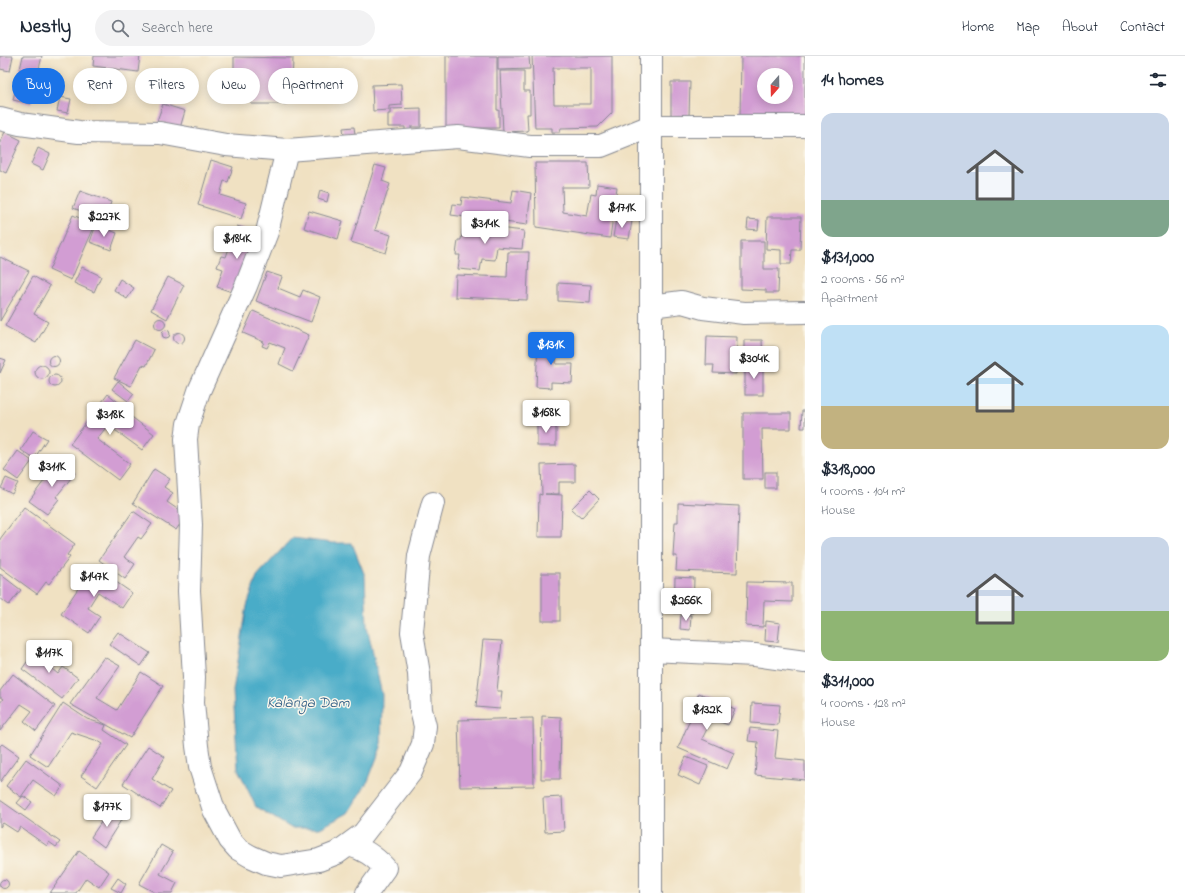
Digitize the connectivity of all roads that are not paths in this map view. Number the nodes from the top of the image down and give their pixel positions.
1 (650, 56) edge
2 (0, 119) edge
3 (651, 126) junction
4 (805, 126) edge
5 (287, 150) junction
6 (651, 306) junction
7 (805, 312) edge
8 (433, 503) dead end
9 (651, 650) junction
10 (805, 662) edge
11 (349, 845) junction
12 (367, 893) edge
13 (651, 893) edge

1 - 3 street
2 - 5 street
3 - 4 street
3 - 5 street
3 - 6 street
5 - 11 street
6 - 7 street
6 - 9 street
8 - 11 street
9 - 10 street
9 - 13 street
11 - 12 street

